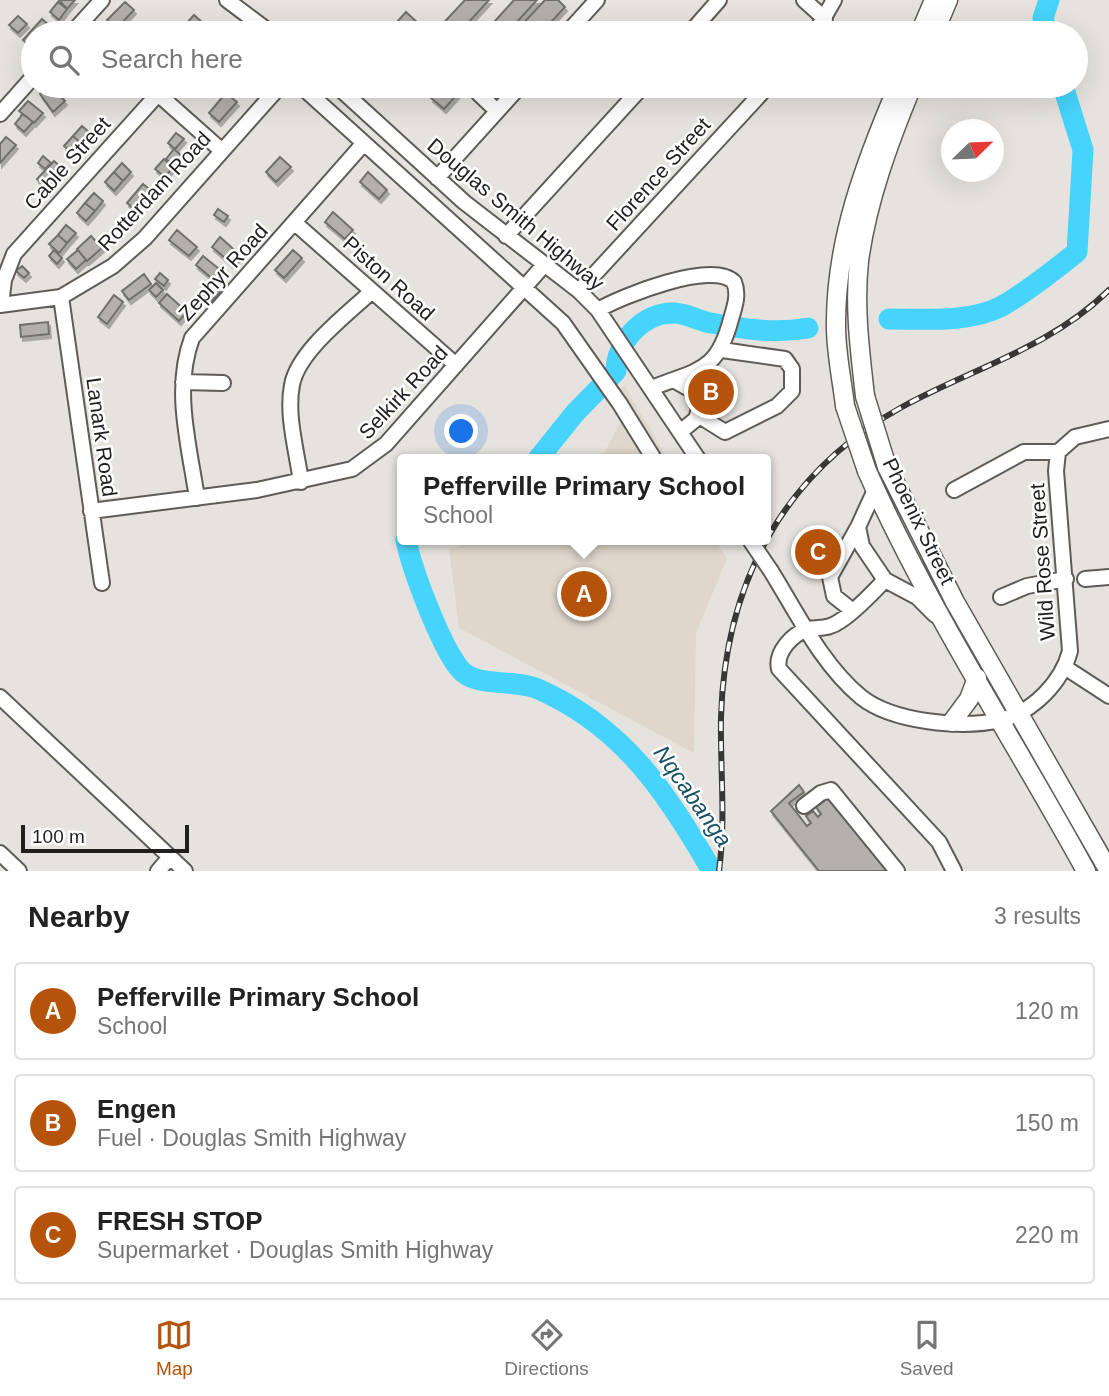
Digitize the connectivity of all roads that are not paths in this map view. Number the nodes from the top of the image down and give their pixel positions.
1 (102, 0) edge
2 (227, 0) edge
3 (597, 0) edge
4 (719, 0) edge
5 (804, 0) edge
6 (834, 0) edge
7 (934, 0) edge
8 (948, 0) edge
9 (825, 19) joint
10 (83, 21) edge
11 (255, 21) edge
12 (578, 21) edge
13 (701, 21) edge
14 (925, 21) edge
15 (939, 21) edge
16 (21, 90) edge
17 (147, 98) edge
18 (163, 98) edge
19 (269, 98) edge
20 (314, 98) edge
21 (350, 98) edge
22 (483, 98) edge
23 (509, 98) edge
24 (632, 98) edge
25 (757, 98) edge
26 (895, 98) edge
27 (905, 98) edge
28 (497, 111) junction
29 (0, 114) edge
30 (890, 122) junction
31 (364, 143) junction
32 (221, 150) junction
33 (437, 178) junction
34 (295, 223) junction
35 (506, 236) junction
36 (544, 265) junction
37 (524, 287) junction
38 (372, 291) junction
39 (579, 291) junction
40 (61, 297) junction
41 (1, 305) edge
42 (598, 310) junction
43 (723, 348) junction
44 (456, 365) junction
45 (675, 381) junction
46 (183, 382) junction
47 (223, 383) dead end
48 (652, 388) junction
49 (698, 415) junction
50 (1109, 429) edge
51 (680, 432) junction
52 (1058, 452) junction
53 (651, 454) edge
54 (695, 454) edge
55 (300, 482) junction
56 (875, 490) junction
57 (954, 490) dead end
58 (197, 498) junction
59 (91, 511) junction
60 (858, 527) junction
61 (753, 545) edge
62 (1109, 577) edge
63 (1066, 579) junction
64 (1085, 579) dead end
65 (885, 580) junction
66 (102, 583) dead end
67 (1001, 597) dead end
68 (853, 611) junction
69 (948, 628) junction
70 (808, 629) junction
71 (1066, 668) junction
72 (977, 678) junction
73 (1109, 696) edge
74 (0, 697) edge
75 (1018, 711) junction
76 (1001, 720) junction
77 (952, 722) junction
78 (804, 806) dead end
79 (0, 853) edge
80 (170, 857) junction
81 (19, 871) edge
82 (158, 871) edge
83 (184, 871) edge
84 (897, 871) edge
85 (954, 871) edge
86 (1086, 871) edge
87 (1109, 871) edge

1 - 10 street
2 - 11 street
3 - 12 street
4 - 13 street
5 - 9 street
6 - 9 street
7 - 14 main road
8 - 15 main road
16 - 29 street
17 - 41 street, Cable Street
18 - 32 street
19 - 32 street, Rotterdam Road
20 - 31 street
21 - 33 street, Douglas Smith Highway
22 - 28 street
23 - 28 street
24 - 35 street
25 - 39 street, Florence Street
26 - 30 main road
27 - 30 main road
28 - 33 street
30 - 56 main road, Phoenix Street, bridge
30 - 75 main road, Phoenix Street, bridge
31 - 34 street, Zephyr Road
31 - 37 street
32 - 40 street, Rotterdam Road
33 - 35 street, Douglas Smith Highway
34 - 38 street, Piston Road
34 - 46 street, Zephyr Road
35 - 36 street, Douglas Smith Highway
36 - 37 street, Selkirk Road
36 - 39 street, Douglas Smith Highway
37 - 44 street, Selkirk Road
37 - 53 street
38 - 44 street, Piston Road
38 - 55 street
39 - 42 street, Douglas Smith Highway
40 - 41 street, Rotterdam Road
40 - 59 street, Lanark Road
42 - 43 street
42 - 48 street, Douglas Smith Highway
43 - 45 street
43 - 49 street
44 - 55 street, Selkirk Road
45 - 48 street
45 - 49 street
46 - 47 street
46 - 58 street, Zephyr Road
48 - 51 street, Douglas Smith Highway
49 - 51 street
50 - 52 street
51 - 54 street, Douglas Smith Highway
52 - 57 street
52 - 63 street, Wild Rose Street
55 - 58 street, Selkirk Road
56 - 60 street
56 - 69 main road, Phoenix Street
58 - 59 street, Selkirk Road
59 - 66 street, Lanark Road
60 - 65 street
60 - 68 street
61 - 70 street, bridge
62 - 64 street
63 - 67 street
63 - 71 street, Wild Rose Street
65 - 68 street
65 - 69 street
68 - 70 street
69 - 72 main road, Phoenix Street
70 - 77 street
70 - 85 street
71 - 73 street, Wild Rose Street
71 - 75 street, Wild Rose Street
72 - 76 main road, Phoenix Street
72 - 77 main road
74 - 80 street
75 - 76 street
75 - 87 main road, Phoenix Street
76 - 77 street
76 - 86 main road, Phoenix Street
78 - 84 street
79 - 81 street
80 - 82 street
80 - 83 street

